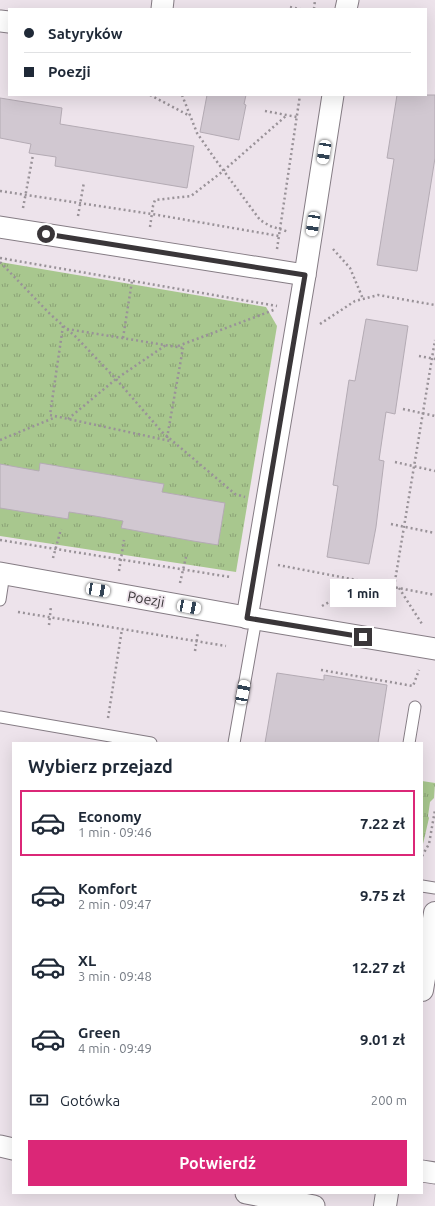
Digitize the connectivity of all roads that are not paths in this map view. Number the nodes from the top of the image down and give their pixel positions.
1 (333, 96) edge
2 (0, 227) edge
3 (305, 275) junction
4 (2, 573) edge
5 (0, 600) edge
6 (252, 619) junction
7 (435, 649) edge
8 (415, 707) dead end
9 (0, 717) edge
10 (145, 742) edge
11 (234, 742) edge
12 (410, 742) edge
13 (423, 886) edge
14 (435, 888) edge
15 (435, 913) edge
16 (423, 984) edge
17 (0, 1146) edge
18 (12, 1149) edge
19 (423, 1171) edge
20 (435, 1173) edge
21 (251, 1194) edge
22 (387, 1194) edge
23 (314, 1206) edge
24 (385, 1206) edge

1 - 3 street
2 - 3 street
3 - 6 street
4 - 5 lane
4 - 6 street, Poezji
6 - 7 street, Poezji
6 - 11 lane
8 - 12 lane
9 - 10 lane
13 - 14 lane
15 - 16 street
17 - 18 street
19 - 20 street
21 - 23 street
22 - 24 street

